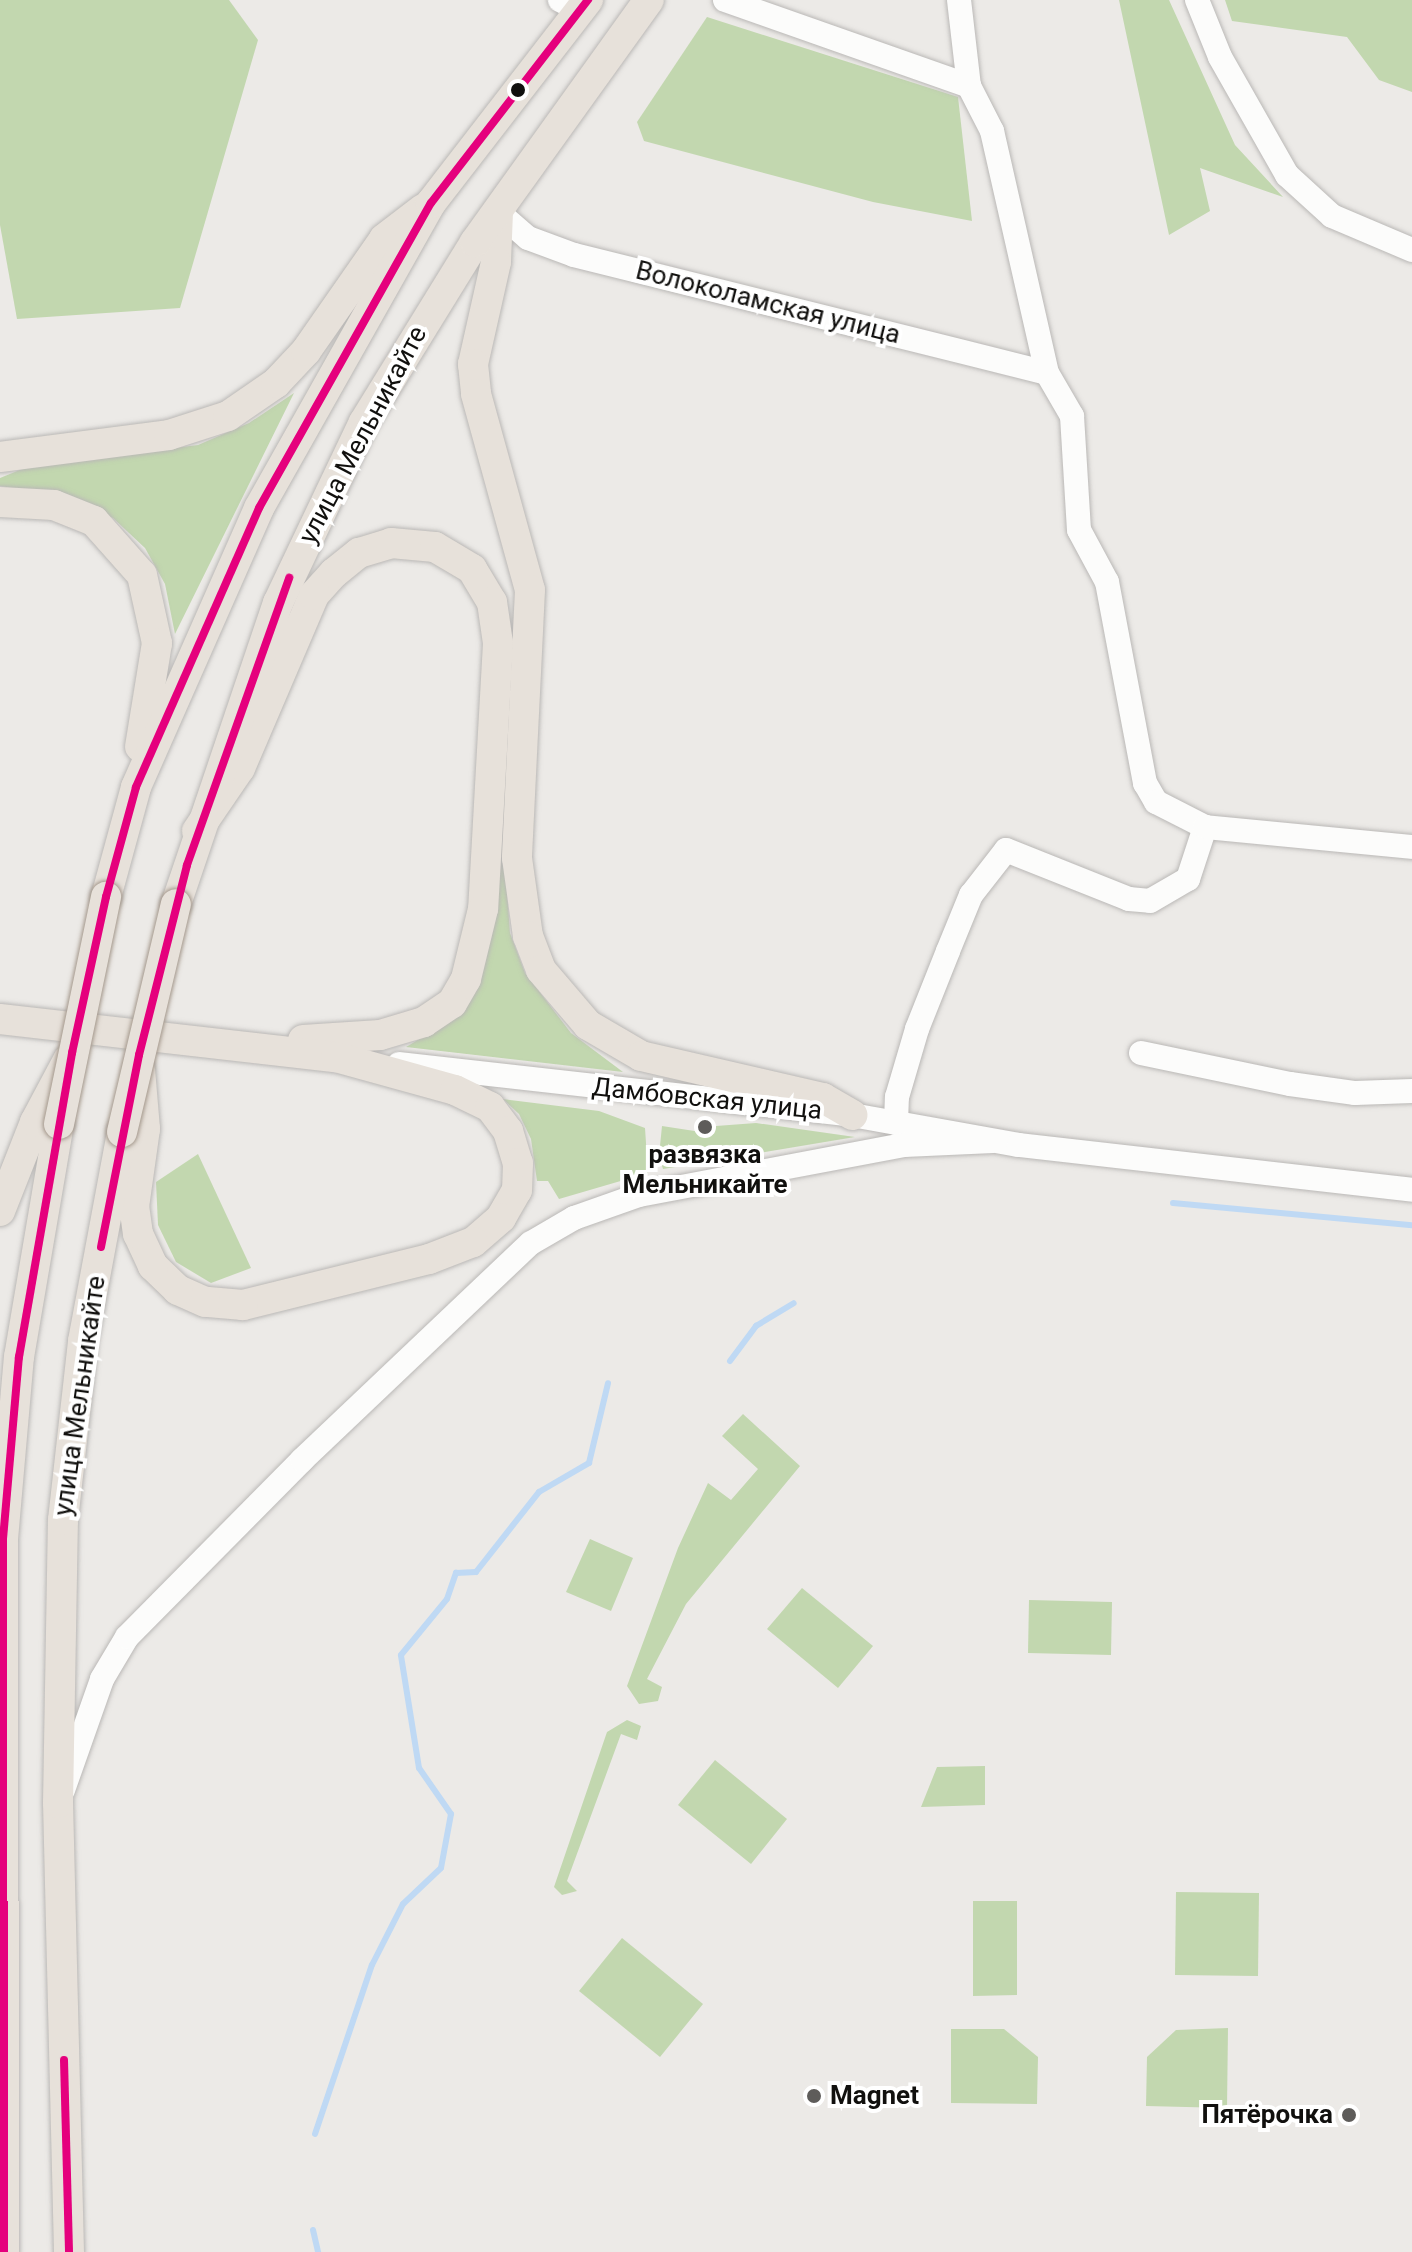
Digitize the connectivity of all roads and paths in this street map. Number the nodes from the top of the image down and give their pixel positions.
1 (649, 0) edge
2 (725, 0) edge
3 (959, 0) edge
4 (1197, 0) edge
5 (576, 3) edge
6 (969, 86) junction
7 (431, 203) junction
8 (498, 212) junction
9 (1412, 250) edge
10 (1047, 373) junction
11 (0, 457) edge
12 (0, 502) edge
13 (136, 787) junction
14 (1205, 827) junction
15 (197, 831) junction
16 (1412, 847) edge
17 (0, 1019) edge
18 (262, 1049) junction
19 (1141, 1053) dead end
20 (336, 1057) junction
21 (1412, 1091) edge
22 (852, 1115) junction
23 (47, 1123) junction
24 (896, 1123) junction
25 (134, 1130) junction
26 (993, 1141) junction
27 (1412, 1190) edge
28 (0, 1211) edge
29 (2, 1531) edge
30 (58, 1803) junction
31 (4, 2252) edge
32 (69, 2252) edge

1 - 8 main road, улица Мельникайте
2 - 6 street
3 - 6 street
4 - 9 street
5 - 7 main road, улица Мельникайте
6 - 10 street
7 - 11 main road
7 - 13 main road, улица Мельникайте
8 - 10 street, Волоколамская улица
8 - 15 main road, улица Мельникайте
8 - 22 main road
10 - 14 street
12 - 13 main road
13 - 23 main road, улица Мельникайте, bridge
14 - 16 street
14 - 24 street
15 - 18 main road
15 - 25 main road, улица Мельникайте, bridge
17 - 18 main road, Дамбовская улица
18 - 20 main road, Дамбовская улица
19 - 21 street
20 - 22 street, Дамбовская улица
20 - 25 main road
22 - 24 street, Дамбовская улица
23 - 28 main road
23 - 29 main road, улица Мельникайте
24 - 26 street, Дамбовская улица
25 - 30 main road, улица Мельникайте
26 - 27 street, Дамбовская улица
26 - 30 street
29 - 31 main road, улица Мельникайте
30 - 32 main road, улица Мельникайте

